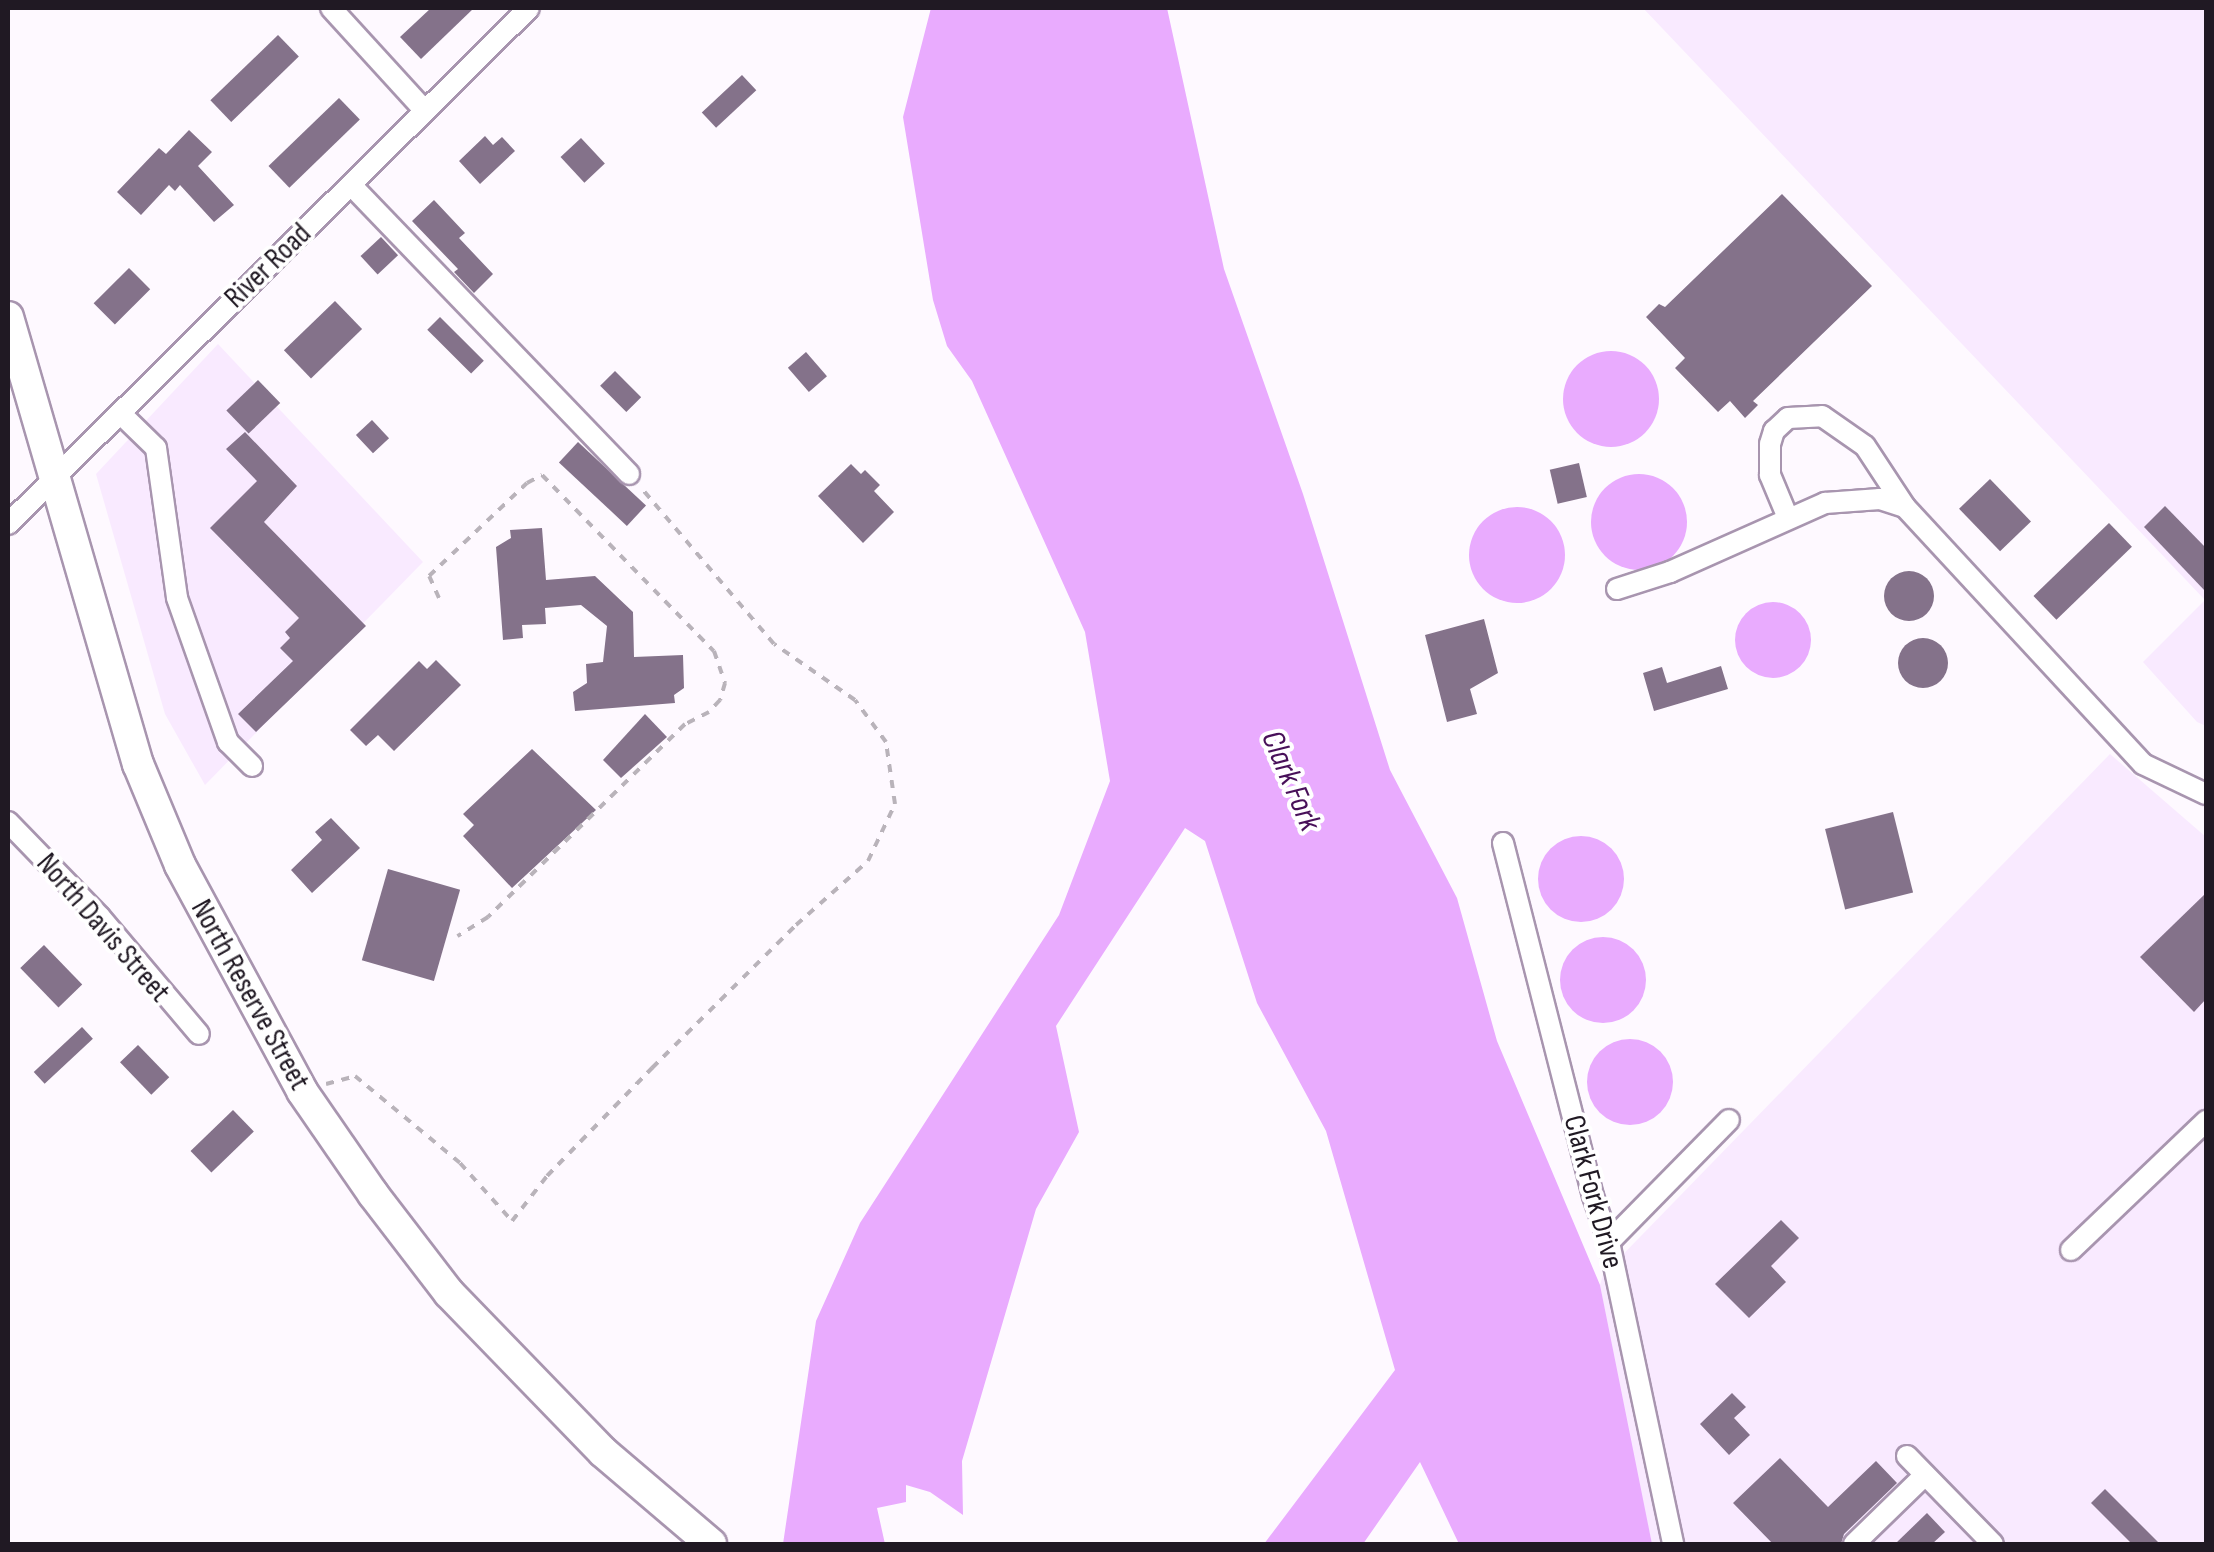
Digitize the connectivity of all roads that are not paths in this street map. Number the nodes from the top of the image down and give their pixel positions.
1 (331, 8) edge
2 (530, 8) edge
3 (425, 111) junction
4 (350, 185) junction
5 (8, 317) edge
6 (120, 412) junction
7 (629, 474) road end
8 (51, 477) junction
9 (1904, 507) junction
10 (1788, 518) junction
11 (8, 524) edge
12 (1618, 589) dead end
13 (252, 766) dead end
14 (2206, 794) edge
15 (8, 822) edge
16 (1503, 843) dead end
17 (199, 1034) dead end
18 (1729, 1120) dead end
19 (2206, 1121) edge
20 (1610, 1242) junction
21 (2071, 1250) dead end
22 (1907, 1456) dead end
23 (1925, 1475) junction
24 (711, 1544) edge
25 (1674, 1544) edge
26 (1854, 1544) edge
27 (1993, 1544) edge

1 - 3 street
2 - 3 street, River Road
3 - 4 street, River Road
4 - 6 street, River Road
4 - 7 street
5 - 8 highway, North Reserve Street
6 - 8 street, River Road
6 - 13 street
8 - 11 street, River Road
8 - 24 highway, North Reserve Street
9 - 10 street
9 - 10 street
9 - 14 street
10 - 12 street
15 - 17 street, North Davis Street
16 - 20 street, Clark Fork Drive
18 - 20 street
19 - 21 street
20 - 25 street, Clark Fork Drive
22 - 23 street
23 - 26 street
23 - 27 street

